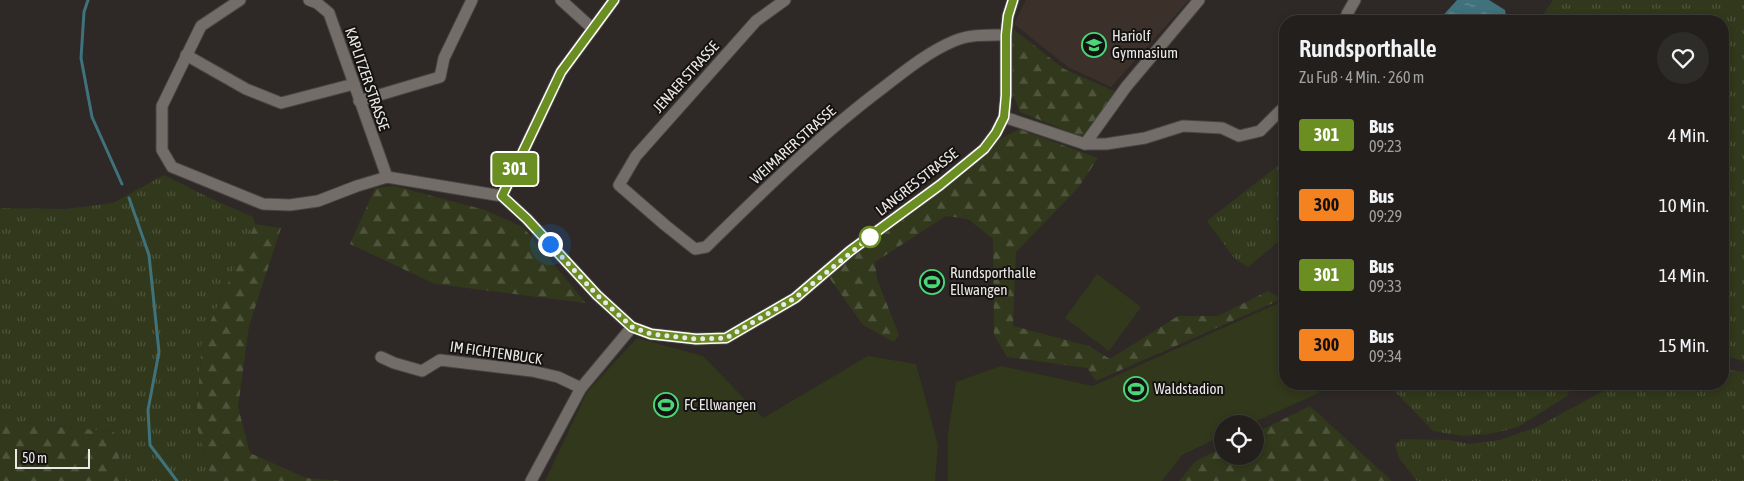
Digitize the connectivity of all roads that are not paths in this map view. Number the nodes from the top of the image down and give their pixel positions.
1 (240, 0) edge
2 (309, 0) edge
3 (472, 0) edge
4 (561, 0) edge
5 (614, 0) edge
6 (785, 0) edge
7 (1014, 0) edge
8 (1199, 0) edge
9 (1355, 0) edge
10 (1347, 14) dead end
11 (593, 28) junction
12 (1006, 35) junction
13 (186, 54) junction
14 (354, 84) junction
15 (359, 101) junction
16 (1279, 112) edge
17 (1004, 117) junction
18 (1085, 144) junction
19 (387, 177) junction
20 (619, 185) joint
21 (502, 196) junction
22 (632, 327) junction
23 (381, 357) dead end
24 (581, 388) junction
25 (531, 481) edge

1 - 13 street
2 - 14 street, KAPLITZER STRASSE
3 - 15 street
4 - 11 street
5 - 11 street
6 - 20 street, JENAER STRASSE
7 - 12 street
8 - 18 street
9 - 10 street
11 - 21 street
12 - 17 street
12 - 20 street, WEIMARER STRASSE
13 - 14 street
13 - 19 street
14 - 15 street, KAPLITZER STRASSE
15 - 19 street, KAPLITZER STRASSE
16 - 18 street
17 - 18 street
17 - 22 street, LANGRES STRASSE
19 - 21 street
21 - 22 street, LANGRES STRASSE
22 - 24 street
23 - 24 street, IM FICHTENBUCK
24 - 25 street

